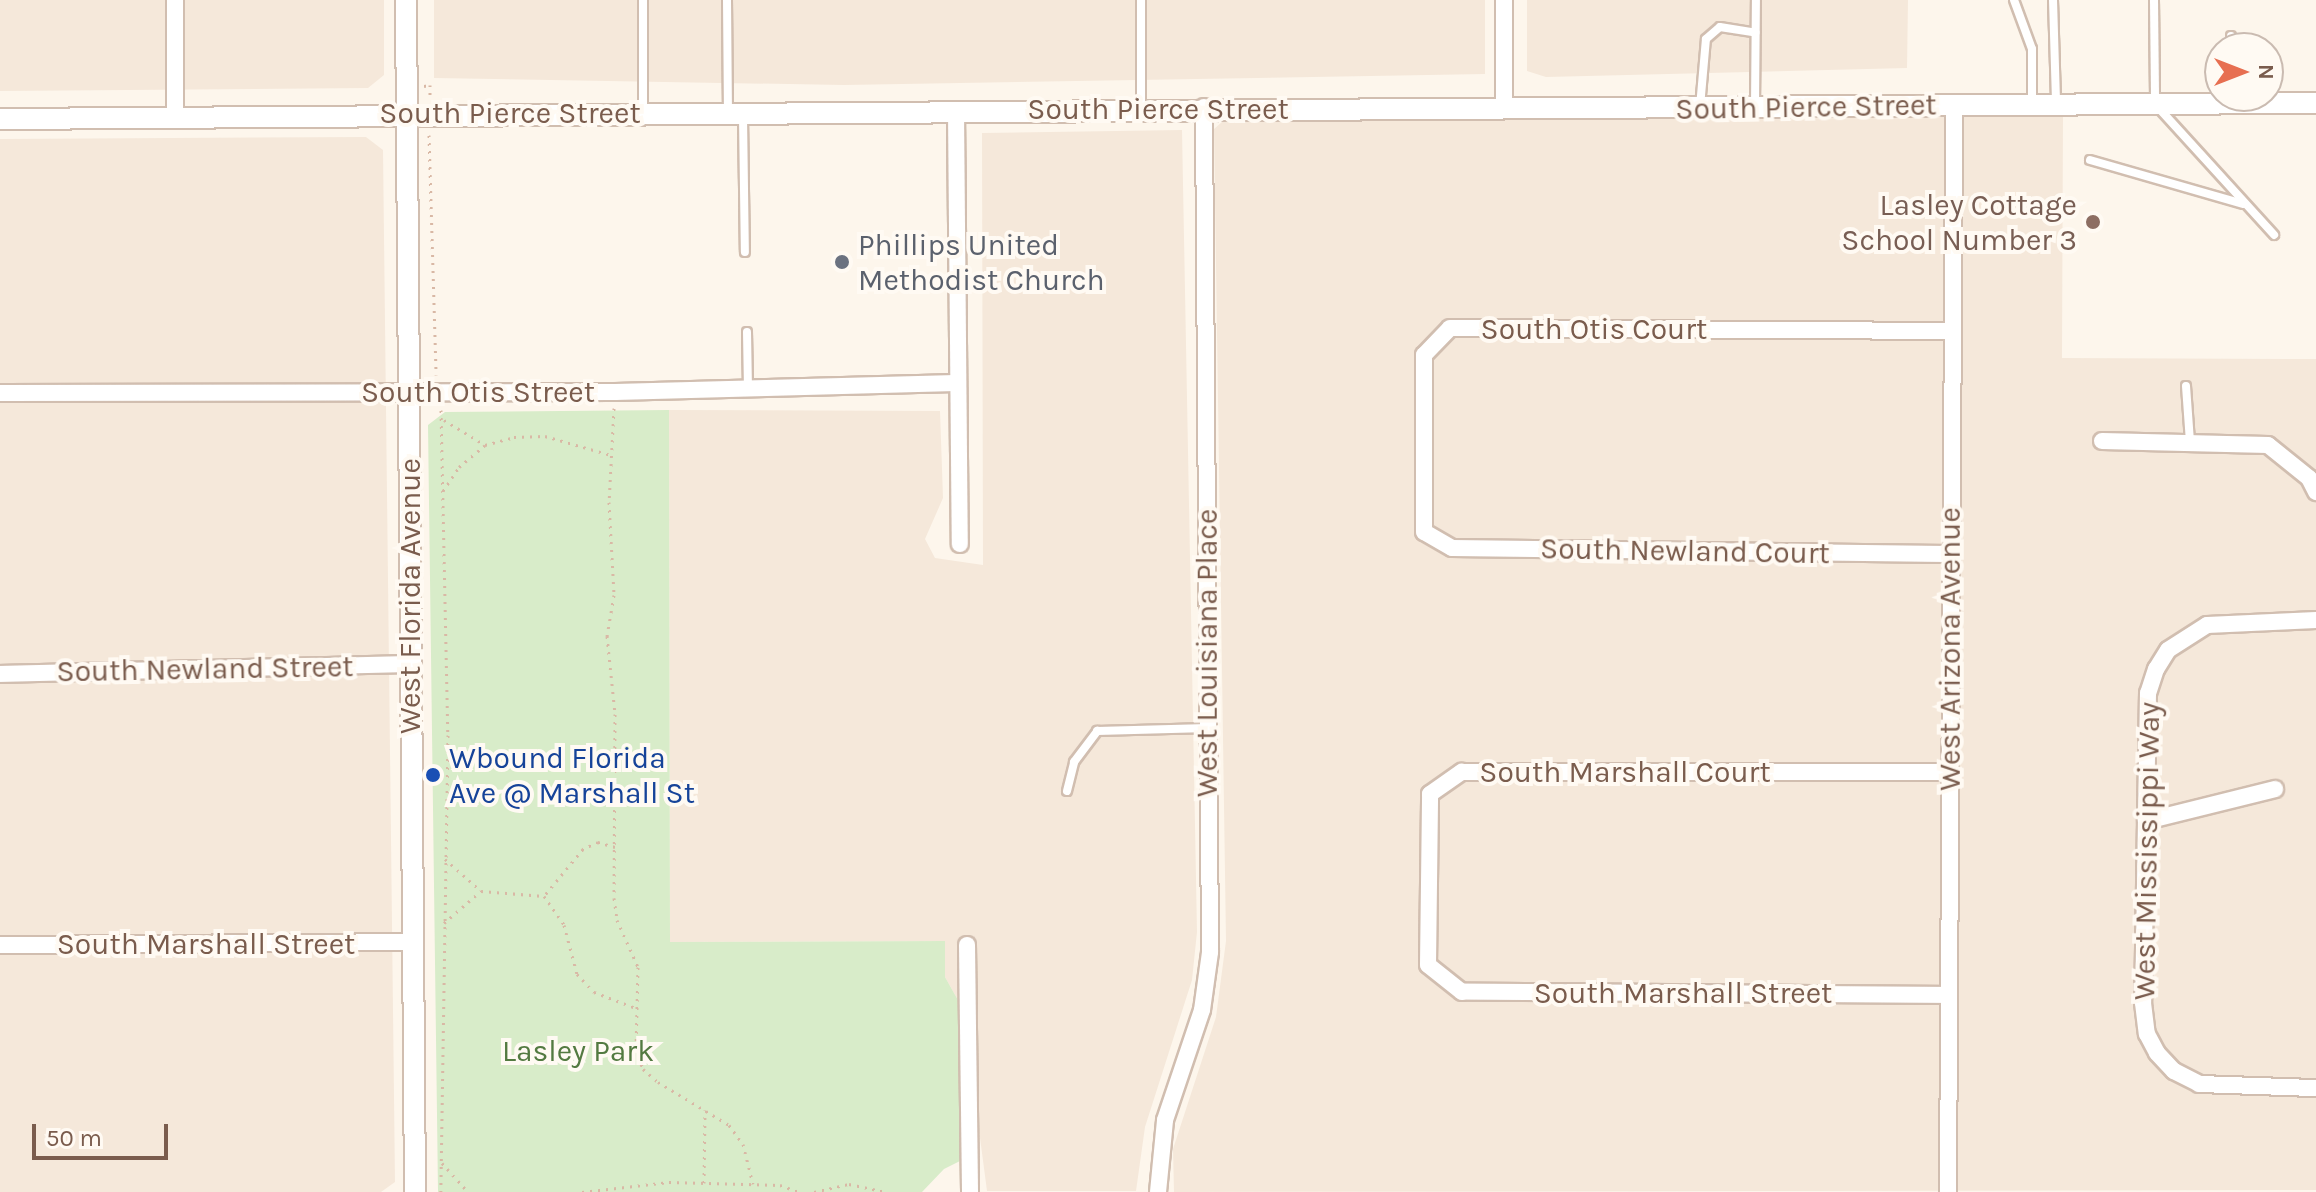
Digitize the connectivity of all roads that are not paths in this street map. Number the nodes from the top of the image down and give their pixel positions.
1 (175, 0) edge
2 (406, 0) edge
3 (643, 0) edge
4 (727, 0) edge
5 (1141, 0) edge
6 (1504, 0) edge
7 (1756, 0) edge
8 (2014, 0) edge
9 (2053, 0) edge
10 (2154, 0) edge
11 (1756, 33) junction
12 (2204, 101) edge
13 (2284, 102) edge
14 (2316, 103) edge
15 (2056, 104) junction
16 (2155, 104) junction
17 (1954, 105) junction
18 (2032, 105) junction
19 (1204, 107) junction
20 (1755, 107) junction
21 (1141, 108) junction
22 (1700, 108) junction
23 (1504, 110) junction
24 (956, 111) junction
25 (643, 112) junction
26 (736, 112) junction
27 (407, 113) junction
28 (0, 119) edge
29 (175, 120) junction
30 (2090, 160) dead end
31 (2245, 204) junction
32 (2274, 235) dead end
33 (745, 252) dead end
34 (1951, 331) junction
35 (747, 332) dead end
36 (956, 383) junction
37 (2186, 386) dead end
38 (748, 388) junction
39 (409, 392) junction
40 (0, 393) edge
41 (2102, 441) dead end
42 (2190, 442) junction
43 (2312, 485) edge
44 (1424, 532) joint
45 (960, 544) dead end
46 (1950, 554) junction
47 (2316, 620) edge
48 (411, 664) junction
49 (0, 674) edge
50 (1208, 728) junction
51 (1950, 772) junction
52 (2275, 789) dead end
53 (1067, 791) dead end
54 (2146, 821) junction
55 (413, 942) junction
56 (0, 945) edge
57 (967, 945) dead end
58 (1428, 965) joint
59 (1948, 995) junction
60 (2316, 1088) edge
61 (415, 1192) edge
62 (970, 1192) edge
63 (1158, 1192) edge
64 (1948, 1192) edge

1 - 29 street
2 - 27 street, West Florida Avenue
3 - 25 lane
4 - 26 lane
5 - 21 lane
6 - 23 street
7 - 11 lane
8 - 18 lane
9 - 15 lane
10 - 16 lane
11 - 20 lane
11 - 22 lane
12 - 16 street, South Pierce Street
13 - 14 street, South Pierce Street
15 - 16 street, South Pierce Street
15 - 18 street, South Pierce Street
16 - 31 lane
17 - 18 street, South Pierce Street
17 - 20 street, South Pierce Street
17 - 34 street, West Arizona Avenue
19 - 21 street, South Pierce Street
19 - 23 street, South Pierce Street
19 - 50 street, West Louisiana Place
20 - 22 street, South Pierce Street
21 - 24 street, South Pierce Street
22 - 23 street, South Pierce Street
24 - 26 street, South Pierce Street
24 - 36 street
25 - 26 street, South Pierce Street
25 - 27 street, South Pierce Street
26 - 33 lane
27 - 29 street, South Pierce Street
27 - 39 street, West Florida Avenue
28 - 29 street, South Pierce Street
30 - 31 lane
31 - 32 lane
34 - 44 street, South Otis Court
34 - 46 street, West Arizona Avenue
35 - 38 lane
36 - 38 street, South Otis Street
36 - 45 street
37 - 42 lane
38 - 39 street, South Otis Street
39 - 40 street, South Otis Street
39 - 48 street, West Florida Avenue
41 - 42 street
42 - 43 street
44 - 46 street, South Newland Court
46 - 51 street, West Arizona Avenue
47 - 54 street, West Mississippi Way
48 - 49 street, South Newland Street
48 - 55 street, West Florida Avenue
50 - 53 lane
50 - 63 street, West Louisiana Place
51 - 58 street, South Marshall Court
51 - 59 street, West Arizona Avenue
52 - 54 street
54 - 60 street, West Mississippi Way
55 - 56 street, South Marshall Street
55 - 61 street, West Florida Avenue
57 - 62 street
58 - 59 street, South Marshall Street
59 - 64 street, West Arizona Avenue

